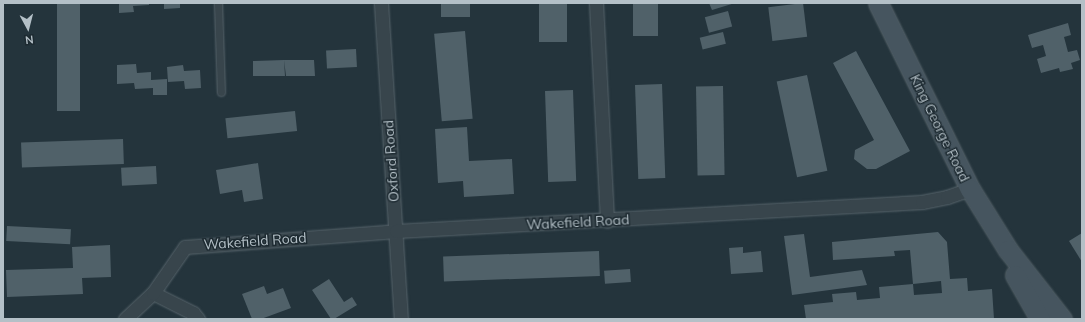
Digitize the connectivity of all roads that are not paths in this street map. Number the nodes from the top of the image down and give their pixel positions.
1 (218, 3) edge
2 (381, 3) edge
3 (596, 3) edge
4 (878, 3) edge
5 (221, 92) dead end
6 (970, 189) junction
7 (607, 221) junction
8 (396, 231) junction
9 (1008, 250) junction
10 (152, 293) junction
11 (124, 319) edge
12 (198, 319) edge
13 (401, 319) edge
14 (1040, 319) edge
15 (1062, 319) edge

1 - 5 lane
2 - 8 street, Oxford Road
3 - 7 street
4 - 6 main road, King George Road
6 - 7 street, Wakefield Road
6 - 9 main road, King George Road
7 - 8 street, Wakefield Road
8 - 10 street, Wakefield Road
8 - 13 street, Oxford Road
9 - 14 main road, King George Road
9 - 15 main road, King George Road
10 - 11 street
10 - 12 street

